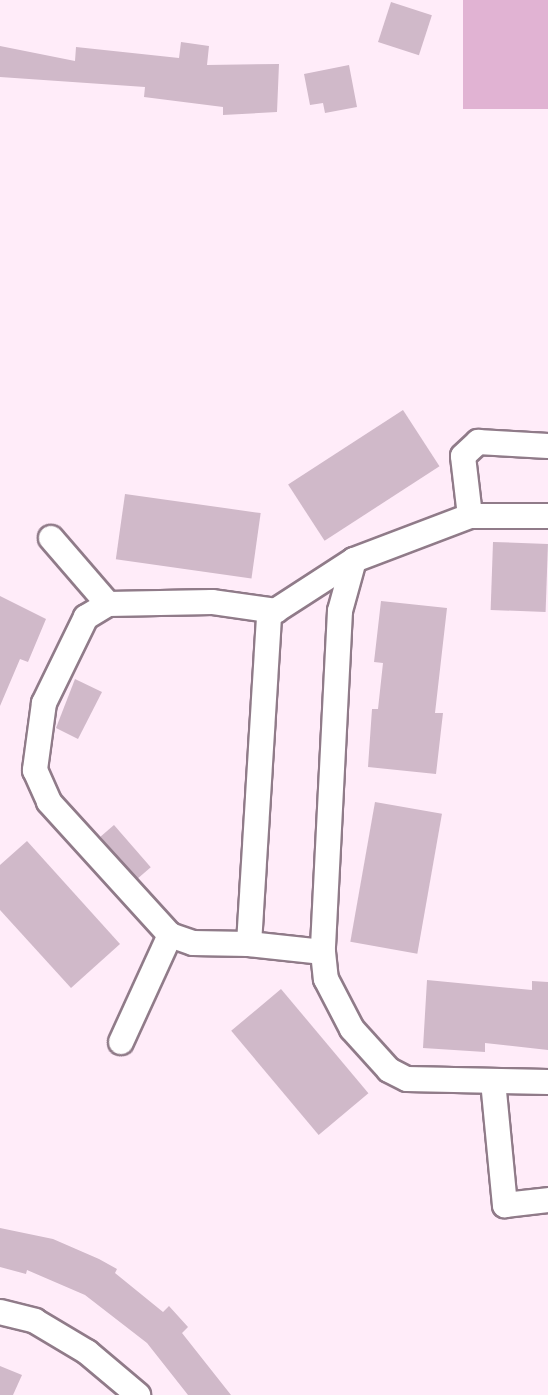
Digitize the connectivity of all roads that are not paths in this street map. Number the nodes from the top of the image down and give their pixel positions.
1 (548, 446) edge
2 (470, 516) junction
3 (548, 516) edge
4 (51, 538) dead end
5 (354, 560) junction
6 (108, 604) junction
7 (276, 611) junction
8 (170, 934) junction
9 (249, 944) junction
10 (323, 952) junction
11 (121, 1042) dead end
12 (493, 1082) junction
13 (548, 1082) edge
14 (548, 1200) edge
15 (0, 1312) edge
16 (138, 1395) edge

1 - 2 street
2 - 3 street
2 - 5 street
4 - 6 street
5 - 7 street
5 - 10 street
6 - 7 street
6 - 8 street
7 - 9 street
8 - 9 street
8 - 11 street
9 - 10 street
10 - 12 street
12 - 13 street
12 - 14 street
15 - 16 street

